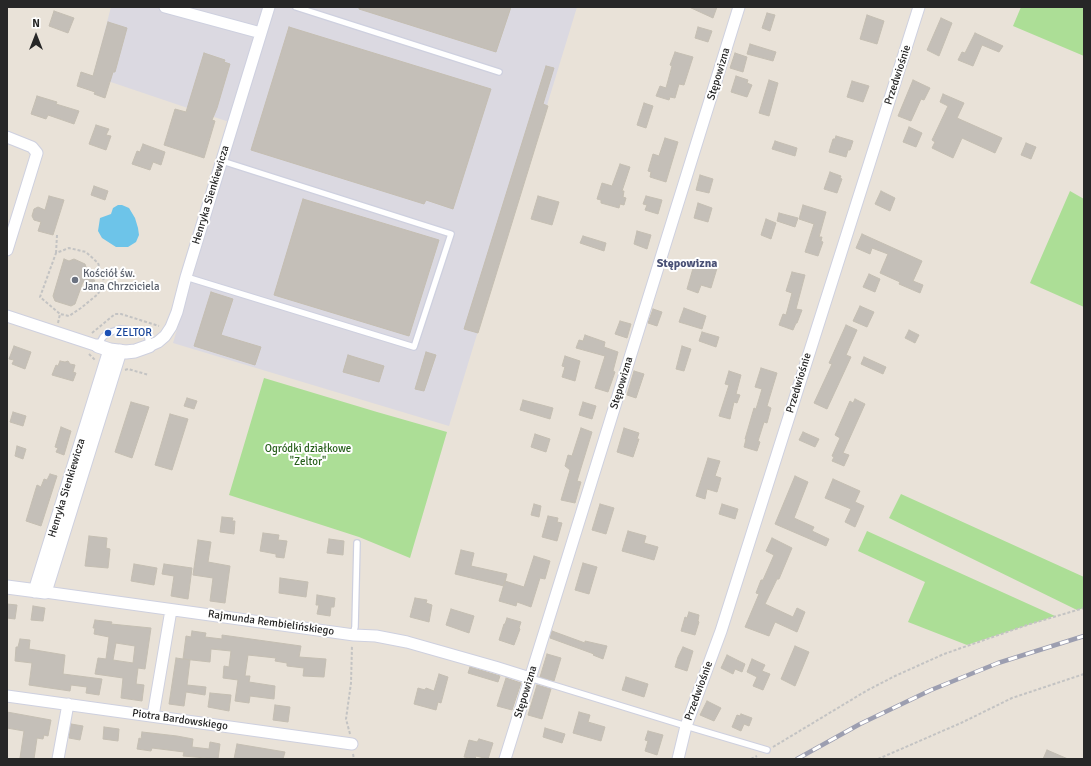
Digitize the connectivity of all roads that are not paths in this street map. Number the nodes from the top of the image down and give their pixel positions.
1 (165, 7) edge
2 (269, 7) edge
3 (296, 7) edge
4 (739, 7) edge
5 (919, 7) edge
6 (261, 33) junction
7 (499, 72) dead end
8 (7, 137) edge
9 (222, 161) junction
10 (7, 250) edge
11 (186, 277) junction
12 (7, 316) edge
13 (149, 346) junction
14 (109, 349) junction
15 (357, 543) dead end
16 (7, 587) edge
17 (40, 591) junction
18 (170, 610) junction
19 (353, 634) junction
20 (530, 678) junction
21 (7, 696) edge
22 (68, 704) junction
23 (153, 716) junction
24 (686, 726) junction
25 (352, 744) road end
26 (767, 750) road end
27 (58, 759) edge
28 (505, 759) edge
29 (678, 759) edge

1 - 6 street
2 - 6 street, Henryka Sienkiewicza
3 - 7 lane
4 - 20 street, Stępowizna
5 - 24 street, Przedwiośnie
6 - 9 street, Henryka Sienkiewicza
8 - 10 street
9 - 11 street, Henryka Sienkiewicza
9 - 11 lane
11 - 13 street, Henryka Sienkiewicza
12 - 14 street
13 - 14 street, Henryka Sienkiewicza
13 - 14 lane
14 - 17 street, Henryka Sienkiewicza
15 - 19 lane
16 - 17 street, Rajmunda Rembielińskiego
17 - 18 street, Rajmunda Rembielińskiego
18 - 19 street, Rajmunda Rembielińskiego
18 - 23 street
19 - 20 street, Rajmunda Rembielińskiego
20 - 24 lane
20 - 28 street, Stępowizna
21 - 22 street, Piotra Bardowskiego
22 - 23 street, Piotra Bardowskiego
22 - 27 street
23 - 25 street, Piotra Bardowskiego
24 - 26 lane
24 - 29 street, Przedwiośnie

